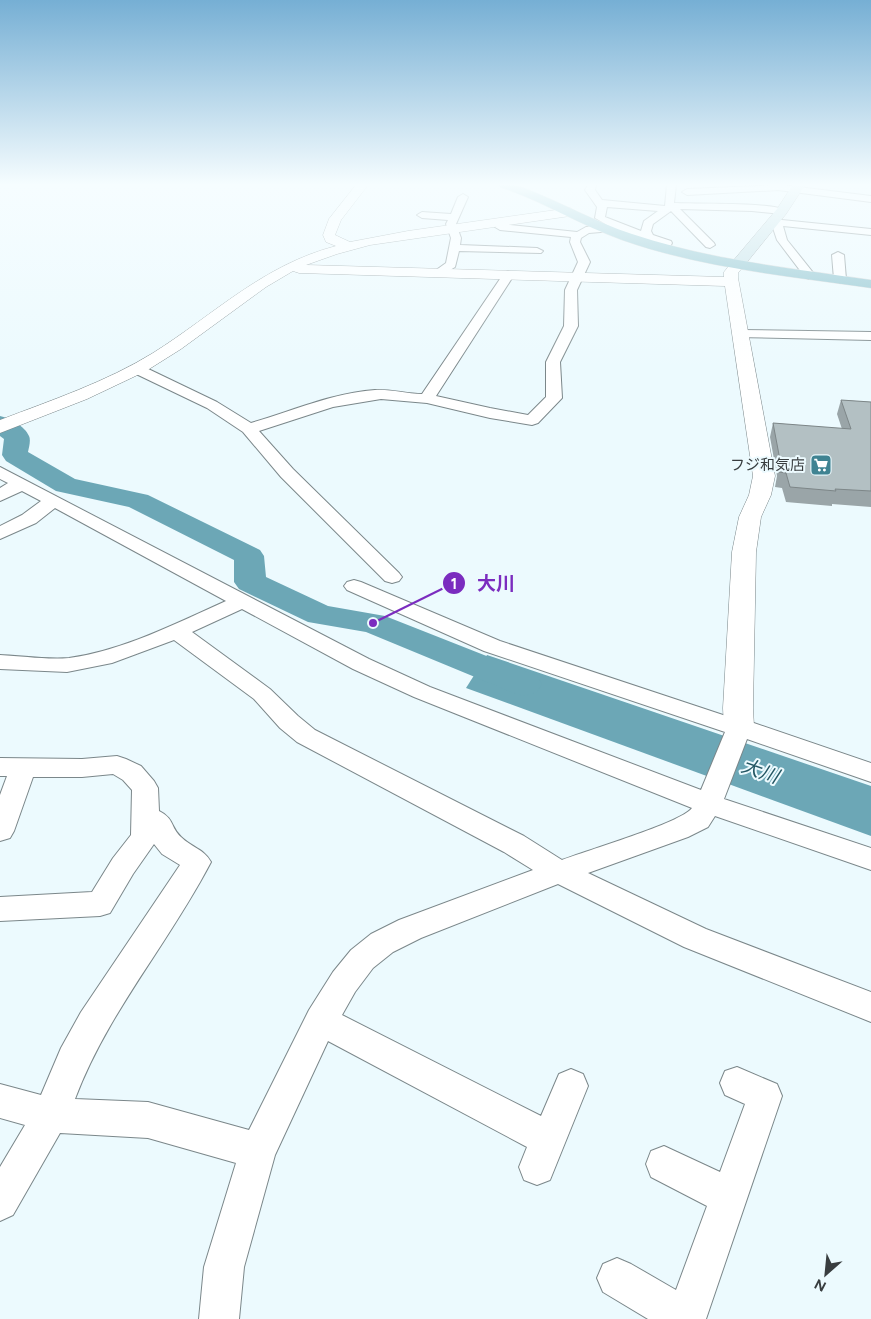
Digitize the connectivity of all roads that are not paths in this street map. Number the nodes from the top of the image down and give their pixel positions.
1 (347, 247) edge
2 (578, 247) edge
3 (670, 247) edge
4 (753, 247) edge
5 (787, 247) edge
6 (454, 248) joint
7 (537, 251) dead end
8 (838, 255) dead end
9 (738, 264) junction
10 (290, 268) junction
11 (438, 273) junction
12 (508, 275) junction
13 (809, 275) junction
14 (575, 277) junction
15 (840, 280) junction
16 (732, 282) junction
17 (871, 284) edge
18 (741, 334) junction
19 (871, 336) edge
20 (137, 369) junction
21 (427, 398) junction
22 (0, 427) edge
23 (249, 429) junction
24 (0, 472) edge
25 (20, 484) junction
26 (0, 496) edge
27 (54, 502) junction
28 (0, 533) edge
29 (392, 576) dead end
30 (354, 586) dead end
31 (242, 601) junction
32 (177, 631) junction
33 (0, 662) edge
34 (738, 730) junction
35 (11, 768) edge
36 (871, 773) edge
37 (710, 799) junction
38 (146, 816) junction
39 (0, 831) edge
40 (871, 859) edge
41 (559, 872) junction
42 (0, 909) edge
43 (871, 1007) edge
44 (321, 1021) junction
45 (737, 1083) dead end
46 (571, 1086) dead end
47 (0, 1101) edge
48 (51, 1115) junction
49 (258, 1152) junction
50 (664, 1164) dead end
51 (729, 1197) junction
52 (0, 1202) edge
53 (617, 1278) dead end
54 (218, 1319) edge
55 (686, 1319) edge

1 - 10 street
2 - 14 street
3 - 9 main road
4 - 9 main road
5 - 13 street
6 - 7 street
6 - 11 street
8 - 15 street
9 - 13 main road
9 - 16 street
10 - 11 street
10 - 20 street
11 - 12 street
12 - 14 street
12 - 21 street
13 - 15 main road
14 - 16 street
14 - 21 street
15 - 17 main road
16 - 18 street
18 - 19 street
18 - 34 street
20 - 22 street
20 - 23 street
21 - 23 street
23 - 29 street
24 - 25 street
25 - 26 street
25 - 27 street
27 - 28 street
27 - 31 street
30 - 34 street
31 - 32 street
31 - 37 street
32 - 33 street
32 - 41 street
34 - 36 street
34 - 37 street
35 - 38 street
35 - 39 street
37 - 40 street
37 - 41 street
38 - 42 street
38 - 48 street
41 - 43 street
41 - 44 street
44 - 46 street
44 - 49 street
45 - 51 street
47 - 48 street
48 - 49 street
48 - 52 street
49 - 54 street
50 - 51 street
51 - 55 street
53 - 55 street

